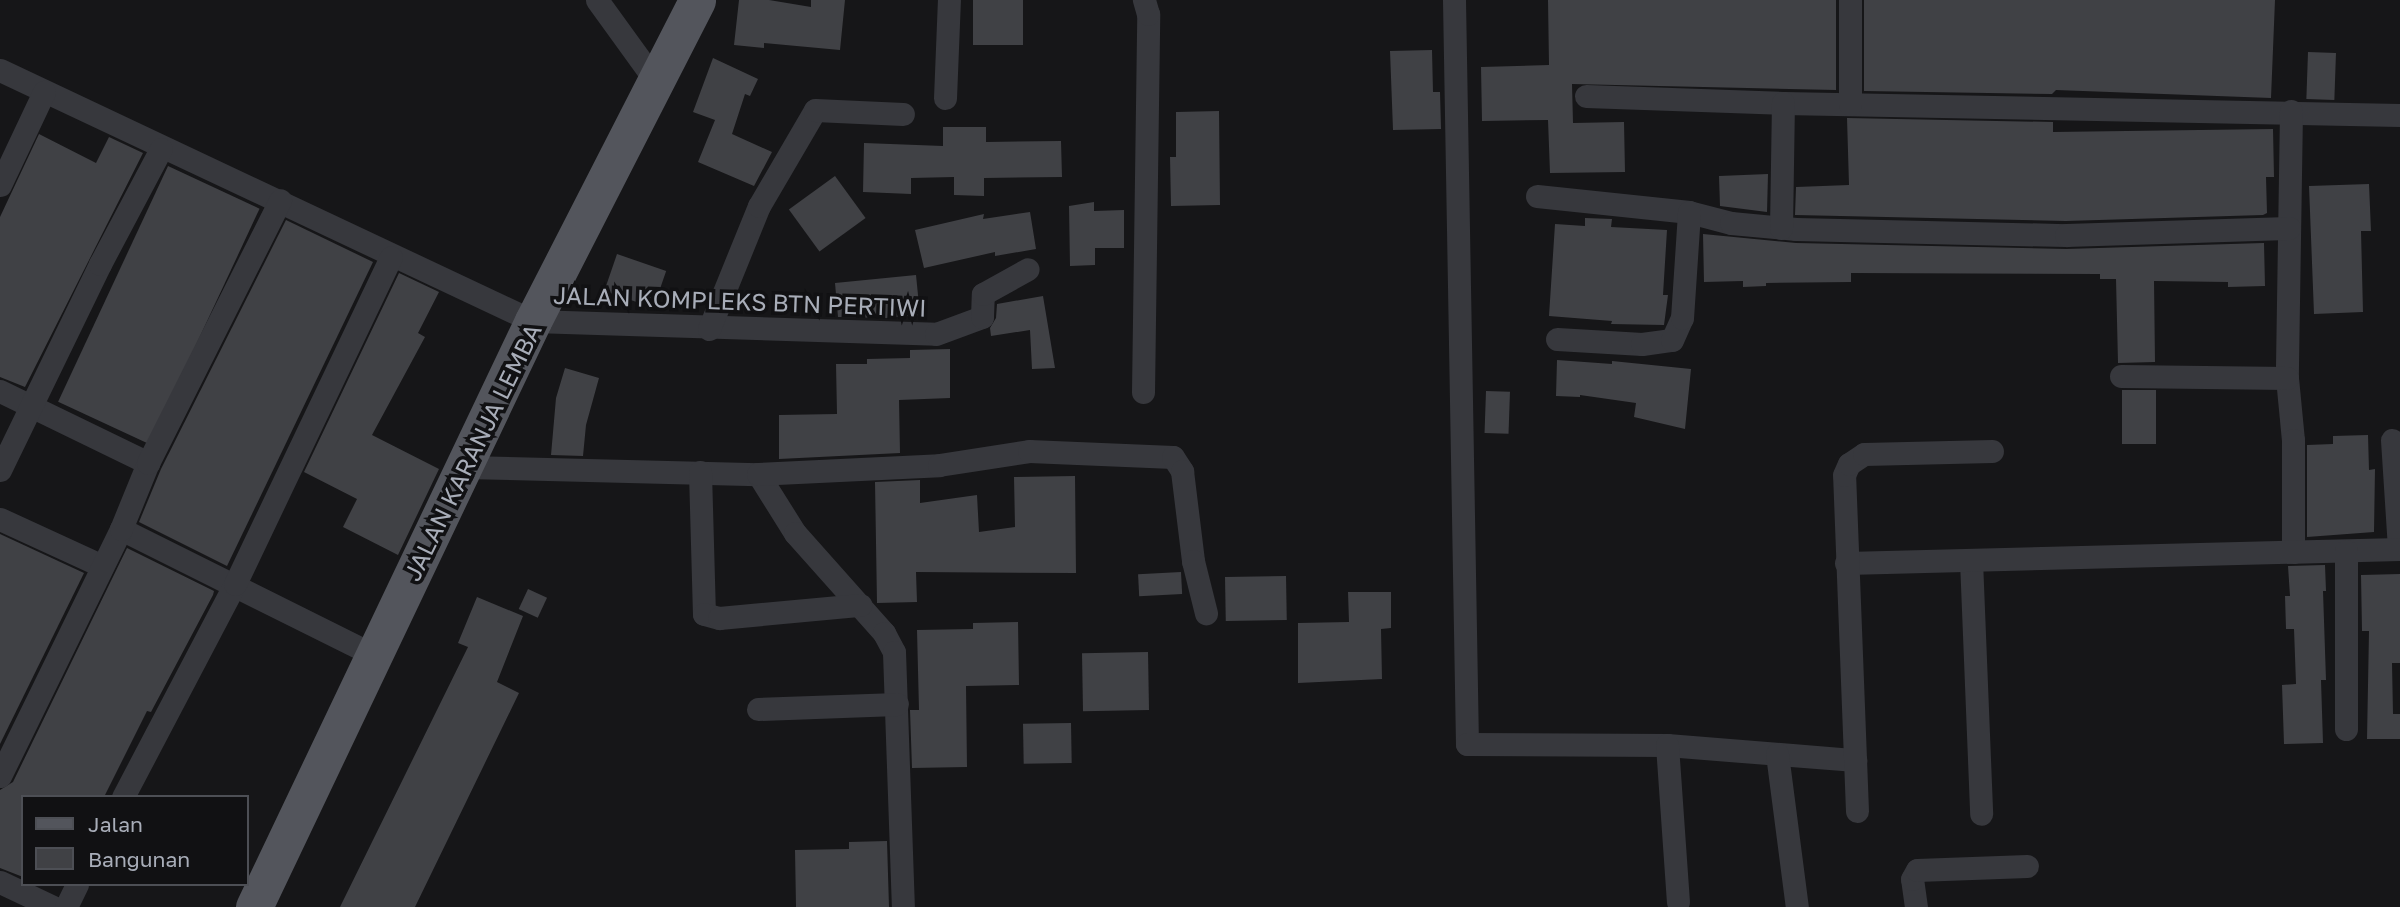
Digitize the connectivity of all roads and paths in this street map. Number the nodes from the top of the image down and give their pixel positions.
1 (597, 0) edge
2 (697, 0) edge
3 (949, 0) edge
4 (1144, 0) edge
5 (1454, 0) edge
6 (1850, 0) edge
7 (0, 70) edge
8 (655, 80) junction
9 (44, 92) junction
10 (1586, 96) dead end
11 (945, 97) dead end
12 (1783, 103) junction
13 (1850, 104) junction
14 (2291, 111) junction
15 (903, 114) dead end
16 (2400, 115) edge
17 (161, 149) junction
18 (0, 185) edge
19 (1537, 196) dead end
20 (279, 200) junction
21 (1689, 212) junction
22 (1781, 228) junction
23 (2289, 228) junction
24 (391, 257) junction
25 (1028, 269) dead end
26 (533, 321) junction
27 (709, 329) junction
28 (1557, 339) dead end
29 (2120, 376) dead end
30 (2287, 378) junction
31 (0, 391) edge
32 (1143, 392) dead end
33 (31, 407) junction
34 (2392, 440) dead end
35 (1992, 451) dead end
36 (148, 463) junction
37 (465, 467) junction
38 (0, 470) edge
39 (701, 472) junction
40 (758, 474) junction
41 (0, 519) edge
42 (121, 529) junction
43 (2400, 549) edge
44 (2346, 551) junction
45 (2293, 552) junction
46 (1970, 560) junction
47 (1846, 563) junction
48 (102, 566) junction
49 (235, 584) junction
50 (860, 606) junction
51 (1206, 614) dead end
52 (374, 655) junction
53 (897, 704) junction
54 (758, 709) dead end
55 (2346, 729) dead end
56 (1667, 745) junction
57 (1777, 754) junction
58 (1854, 760) junction
59 (0, 776) edge
60 (124, 795) edge
61 (1857, 811) dead end
62 (1981, 814) dead end
63 (2027, 866) dead end
64 (0, 881) edge
65 (77, 886) edge
66 (1678, 902) dead end
67 (53, 907) edge
68 (66, 907) edge
69 (254, 907) edge
70 (903, 907) edge
71 (1797, 907) edge
72 (1916, 907) edge

1 - 8 street
2 - 8 main road, JALAN KARANJA LEMBA
3 - 11 street
4 - 32 street
5 - 56 street
6 - 13 street
7 - 9 street, JALAN KOMPLEKS BTN PERTIWI
8 - 26 main road, JALAN KARANJA LEMBA
9 - 17 street, JALAN KOMPLEKS BTN PERTIWI
9 - 18 street
10 - 12 street
12 - 13 street
12 - 22 street
13 - 14 street
14 - 16 street
14 - 23 street
15 - 27 street
17 - 20 street, JALAN KOMPLEKS BTN PERTIWI
17 - 33 street
19 - 21 street
20 - 24 street, JALAN KOMPLEKS BTN PERTIWI
20 - 36 street
21 - 22 street
21 - 28 street
22 - 23 street
23 - 30 street
24 - 26 street, JALAN KOMPLEKS BTN PERTIWI
24 - 49 street
25 - 27 street, JALAN KOMPLEKS BTN PERTIWI
26 - 27 street, JALAN KOMPLEKS BTN PERTIWI
26 - 37 main road, JALAN KARANJA LEMBA
29 - 30 street
30 - 45 street
31 - 33 street
33 - 36 street
33 - 38 street
34 - 43 street
35 - 47 street
36 - 42 street
37 - 39 street
37 - 52 main road, JALAN KARANJA LEMBA
39 - 40 street
39 - 50 street
40 - 50 street
40 - 51 street
41 - 48 street
42 - 48 street
42 - 49 street
43 - 44 street
44 - 45 street
44 - 55 street
45 - 46 street
46 - 47 street
46 - 62 street
47 - 58 street
48 - 59 street
49 - 52 street
49 - 60 street
50 - 53 street
52 - 69 main road, JALAN KARANJA LEMBA
53 - 54 street
53 - 70 street
56 - 57 street
56 - 66 street
57 - 58 street
57 - 71 street
58 - 61 street
63 - 72 street
64 - 67 street
65 - 68 street

